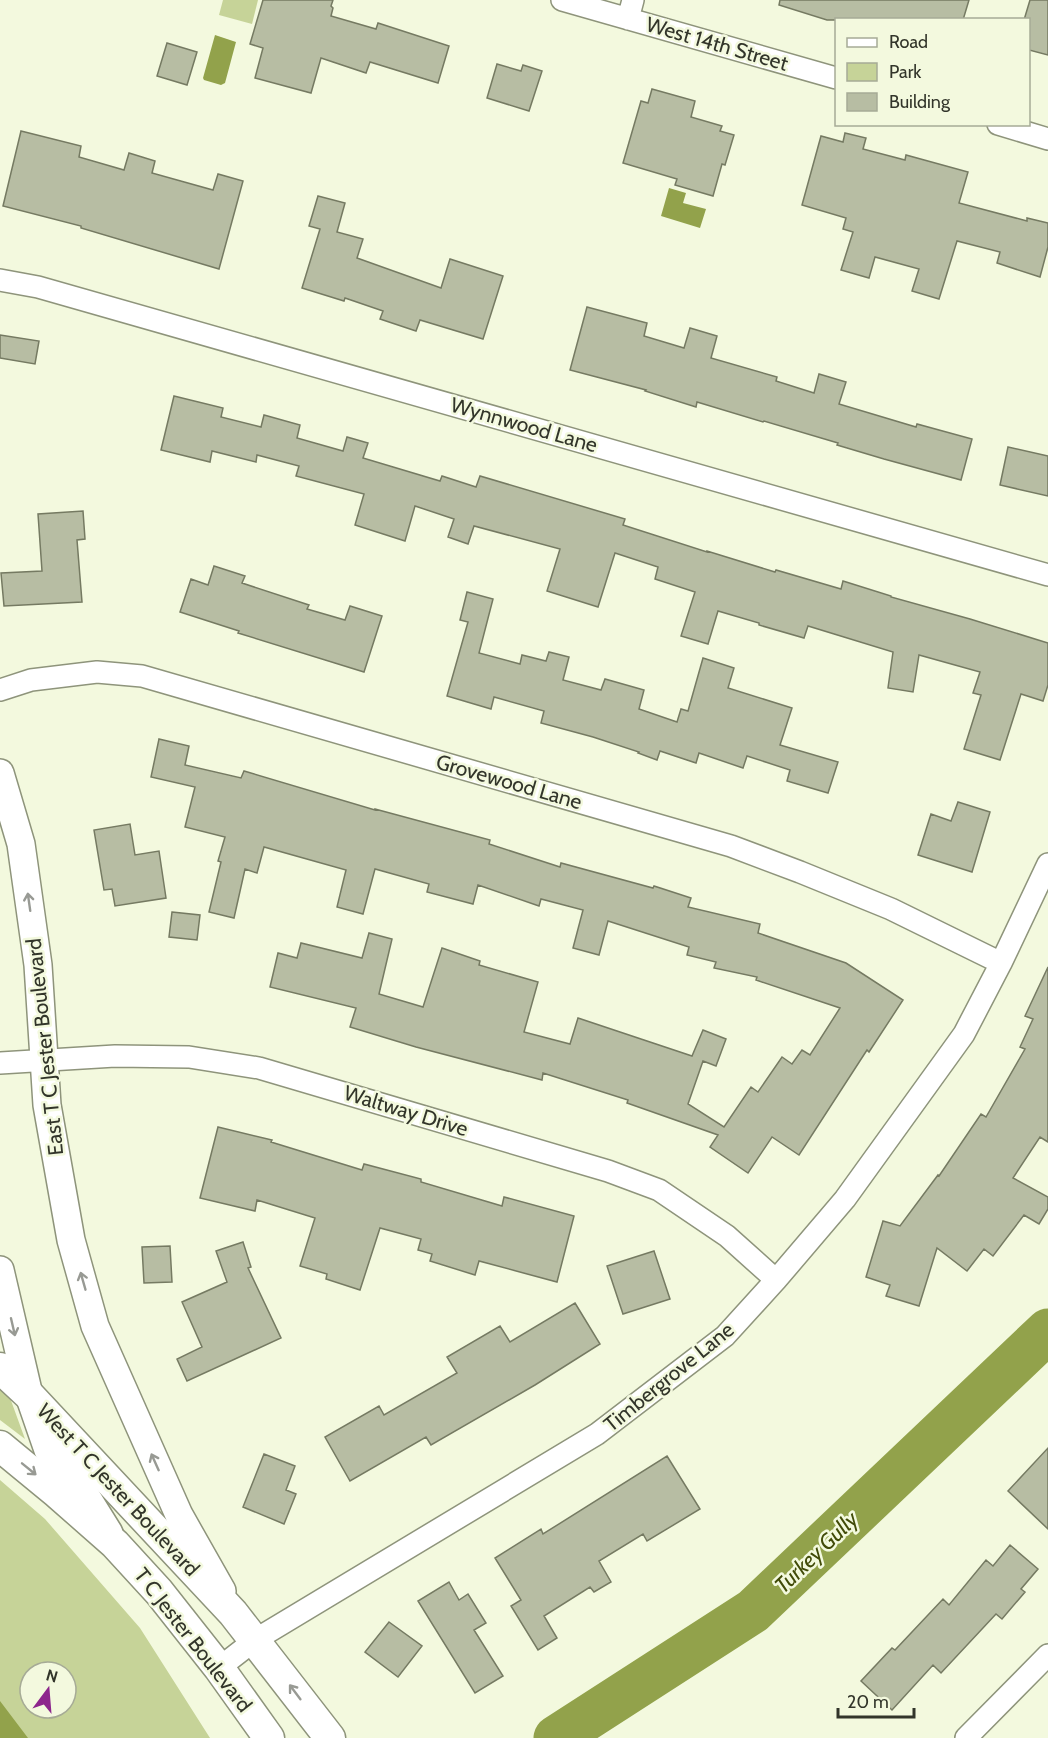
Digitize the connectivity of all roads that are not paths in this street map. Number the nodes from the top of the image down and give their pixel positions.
1 (562, 0) edge
2 (630, 9) edge
3 (835, 77) edge
4 (1005, 126) edge
5 (1048, 139) edge
6 (0, 280) edge
7 (1048, 575) edge
8 (0, 690) edge
9 (0, 773) edge
10 (1048, 864) edge
11 (1001, 963) junction
12 (44, 1061) junction
13 (0, 1063) edge
14 (0, 1270) edge
15 (776, 1280) junction
16 (0, 1368) edge
17 (29, 1395) junction
18 (0, 1446) edge
19 (115, 1544) junction
20 (234, 1612) junction
21 (255, 1640) junction
22 (1048, 1655) edge
23 (219, 1668) junction
24 (269, 1738) edge
25 (330, 1738) edge
26 (966, 1738) edge

1 - 2 street, West 14th Street
2 - 3 street, West 14th Street
4 - 5 street
6 - 7 street, Wynnwood Lane
8 - 11 street, Grovewood Lane
12 -> 9 street, East T C Jester Boulevard
10 - 11 street, Timbergrove Lane
11 - 15 street, Timbergrove Lane
12 - 13 street, Waltway Drive
12 - 15 street, Waltway Drive
20 -> 12 street, East T C Jester Boulevard
14 -> 17 street
15 - 21 street, Timbergrove Lane
16 - 17 main road, West T C Jester Boulevard
17 - 19 street
17 - 20 main road, West T C Jester Boulevard
18 -> 19 main road, West T C Jester Boulevard
19 - 23 main road, T C Jester Boulevard
20 - 21 main road
21 - 23 street, Timbergrove Lane
25 -> 21 main road
22 - 26 street
23 - 24 main road, T C Jester Boulevard

